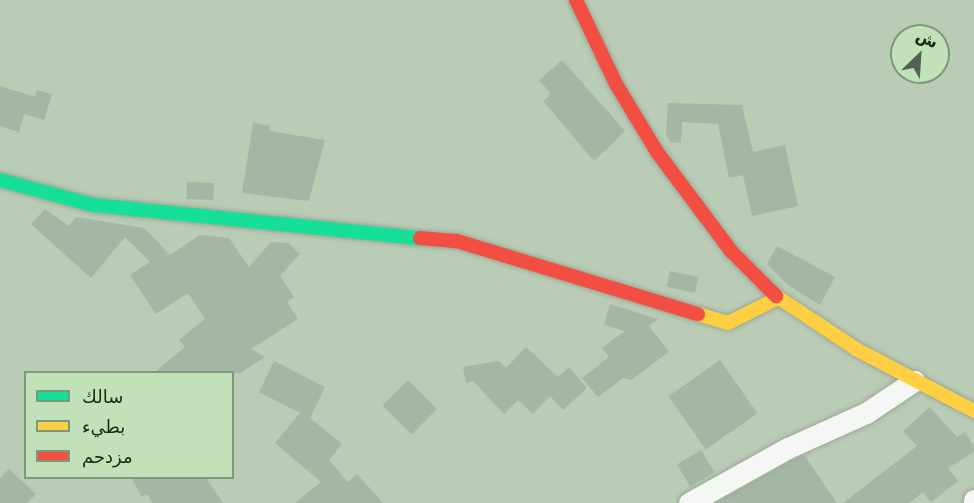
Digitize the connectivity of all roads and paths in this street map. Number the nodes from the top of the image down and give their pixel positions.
1 (576, 0) edge
2 (0, 180) edge
3 (778, 298) junction
4 (915, 381) junction
5 (974, 411) edge
6 (689, 503) edge

1 - 3 street
2 - 3 street
3 - 4 street
4 - 5 street
4 - 6 street

